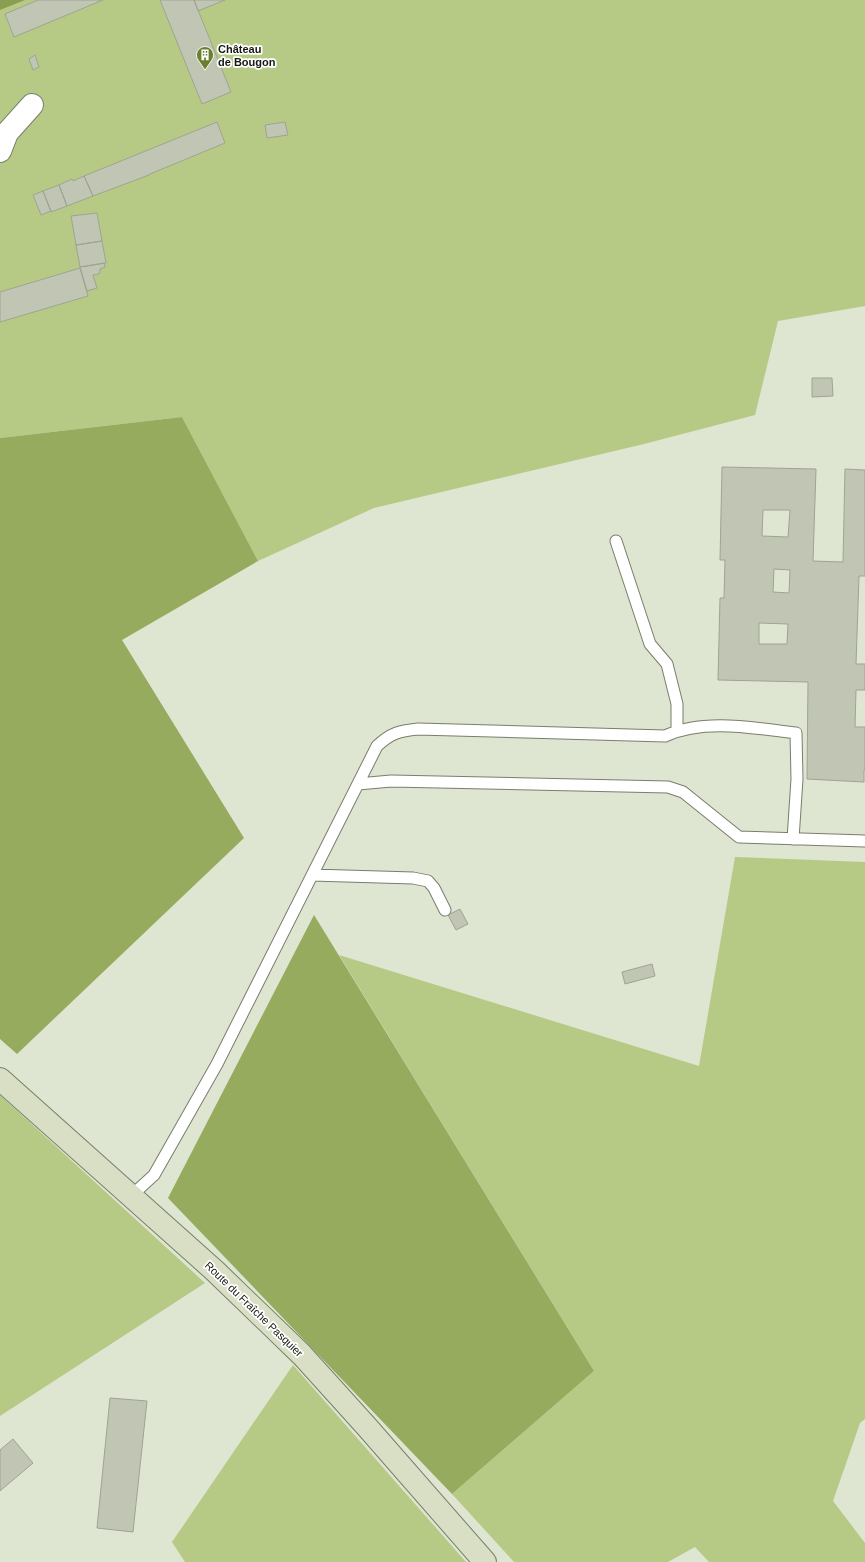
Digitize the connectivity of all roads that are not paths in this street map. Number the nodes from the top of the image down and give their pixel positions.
1 (32, 105) dead end
2 (0, 151) edge
3 (616, 542) dead end
4 (677, 730) junction
5 (358, 784) junction
6 (793, 838) junction
7 (865, 841) edge
8 (312, 875) junction
9 (445, 910) dead end
10 (0, 1079) edge
11 (131, 1196) junction
12 (485, 1562) edge

1 - 2 street
3 - 4 lane
4 - 5 lane
4 - 6 lane
5 - 6 lane
5 - 8 lane
6 - 7 lane
8 - 9 lane
8 - 11 lane
10 - 11 main road, Route du Fraîche Pasquier
11 - 12 main road, Route du Fraîche Pasquier

